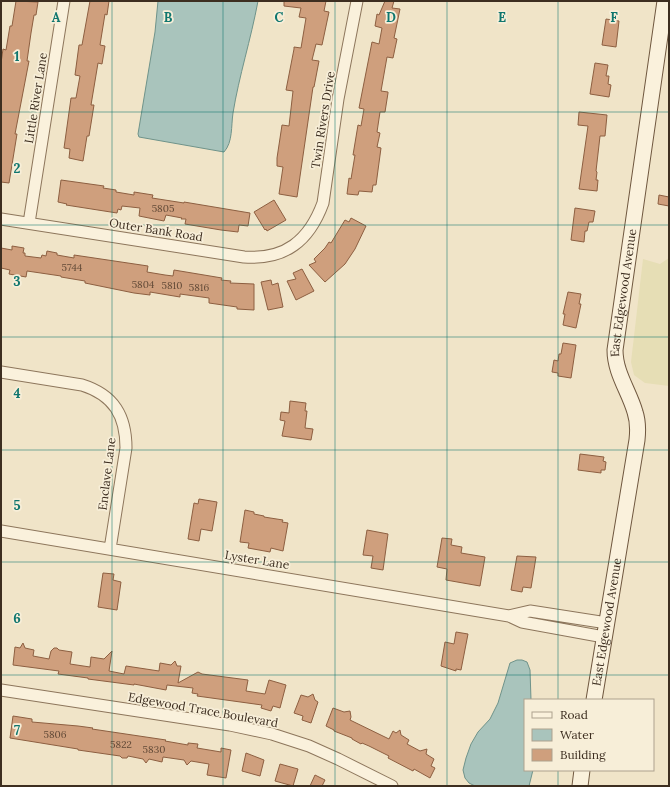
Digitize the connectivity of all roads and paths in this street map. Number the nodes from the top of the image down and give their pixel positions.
1 (64, 1) edge
2 (357, 1) edge
3 (665, 1) edge
4 (1, 219) edge
5 (29, 223) junction
6 (302, 238) joint
7 (1, 372) edge
8 (1, 531) edge
9 (110, 549) junction
10 (606, 630) junction
11 (1, 690) edge
12 (594, 699) edge
13 (582, 771) edge
14 (392, 786) edge
15 (580, 786) edge

1 - 5 street, Little River Lane
2 - 6 street, Twin Rivers Drive
3 - 10 main road, East Edgewood Avenue
4 - 5 street, Outer Bank Road
5 - 6 street, Outer Bank Road
7 - 9 street, Enclave Lane
8 - 9 street, Lyster Lane
9 - 10 street, Lyster Lane
10 - 12 main road, East Edgewood Avenue
11 - 14 street, Edgewood Trace Boulevard
13 - 15 main road

